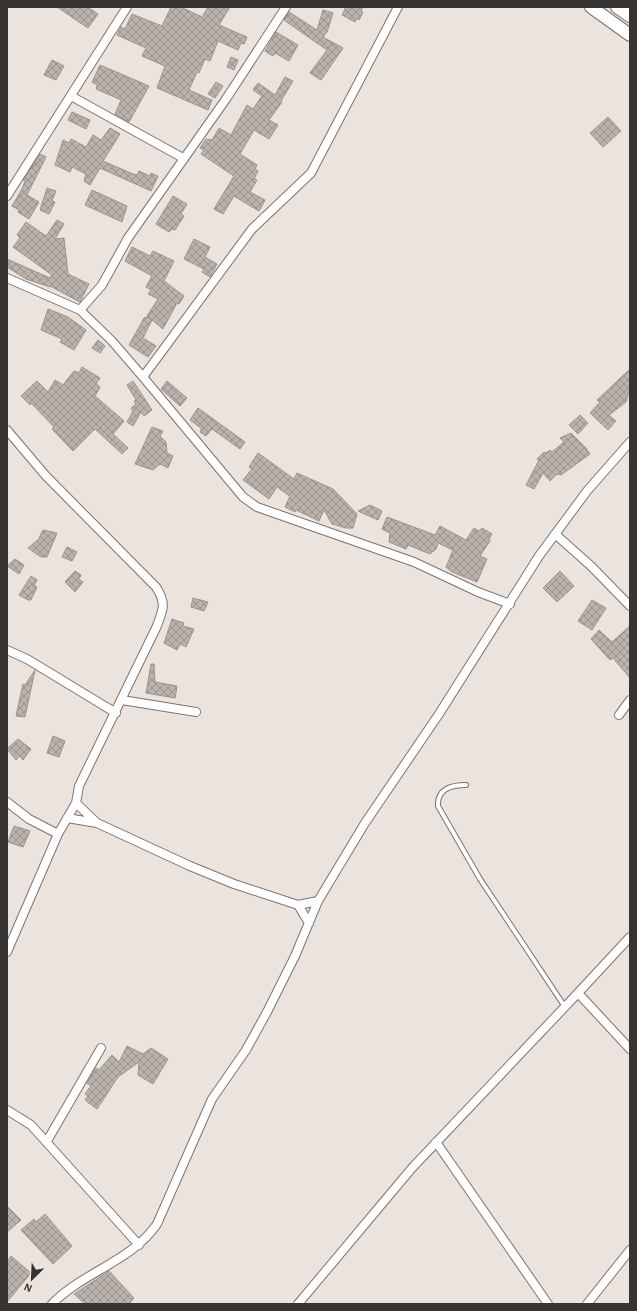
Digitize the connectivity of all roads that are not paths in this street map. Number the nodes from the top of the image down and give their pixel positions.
1 (127, 7) edge
2 (286, 7) edge
3 (398, 7) edge
4 (591, 7) edge
5 (617, 7) edge
6 (630, 16) edge
7 (630, 35) edge
8 (71, 96) junction
9 (183, 158) junction
10 (7, 196) edge
11 (7, 278) edge
12 (80, 310) junction
13 (143, 377) junction
14 (7, 430) edge
15 (630, 442) edge
16 (555, 534) junction
17 (510, 604) junction
18 (630, 606) edge
19 (7, 650) edge
20 (122, 700) junction
21 (630, 700) edge
22 (196, 712) dead end
23 (116, 713) junction
24 (619, 715) dead end
25 (466, 785) dead end
26 (7, 802) edge
27 (76, 802) junction
28 (67, 818) junction
29 (97, 823) junction
30 (58, 834) junction
31 (318, 901) junction
32 (298, 905) junction
33 (308, 922) junction
34 (630, 937) edge
35 (7, 952) edge
36 (578, 993) junction
37 (565, 1007) junction
38 (101, 1048) dead end
39 (630, 1049) edge
40 (7, 1110) edge
41 (47, 1141) junction
42 (436, 1142) junction
43 (139, 1245) junction
44 (630, 1250) edge
45 (52, 1304) edge
46 (298, 1304) edge
47 (548, 1304) edge
48 (587, 1304) edge

1 - 8 street
2 - 9 street
3 - 13 street
4 - 7 street
5 - 6 street
8 - 9 street
8 - 10 street
9 - 12 street
11 - 12 street
12 - 13 street
13 - 17 street
14 - 20 street
15 - 16 street
16 - 17 street
16 - 18 street
17 - 31 street
19 - 23 street
20 - 22 street
20 - 23 street
21 - 24 street
23 - 27 street
25 - 37 lane
26 - 30 street
27 - 28 street
27 - 29 street
28 - 29 street
28 - 30 street
29 - 32 street
30 - 35 street
31 - 32 street
31 - 33 street
32 - 33 street
33 - 43 street
34 - 36 street
36 - 37 street
36 - 39 street
37 - 42 street
38 - 41 street
40 - 41 street
41 - 43 street
42 - 46 street
42 - 47 street
43 - 45 street
44 - 48 street

